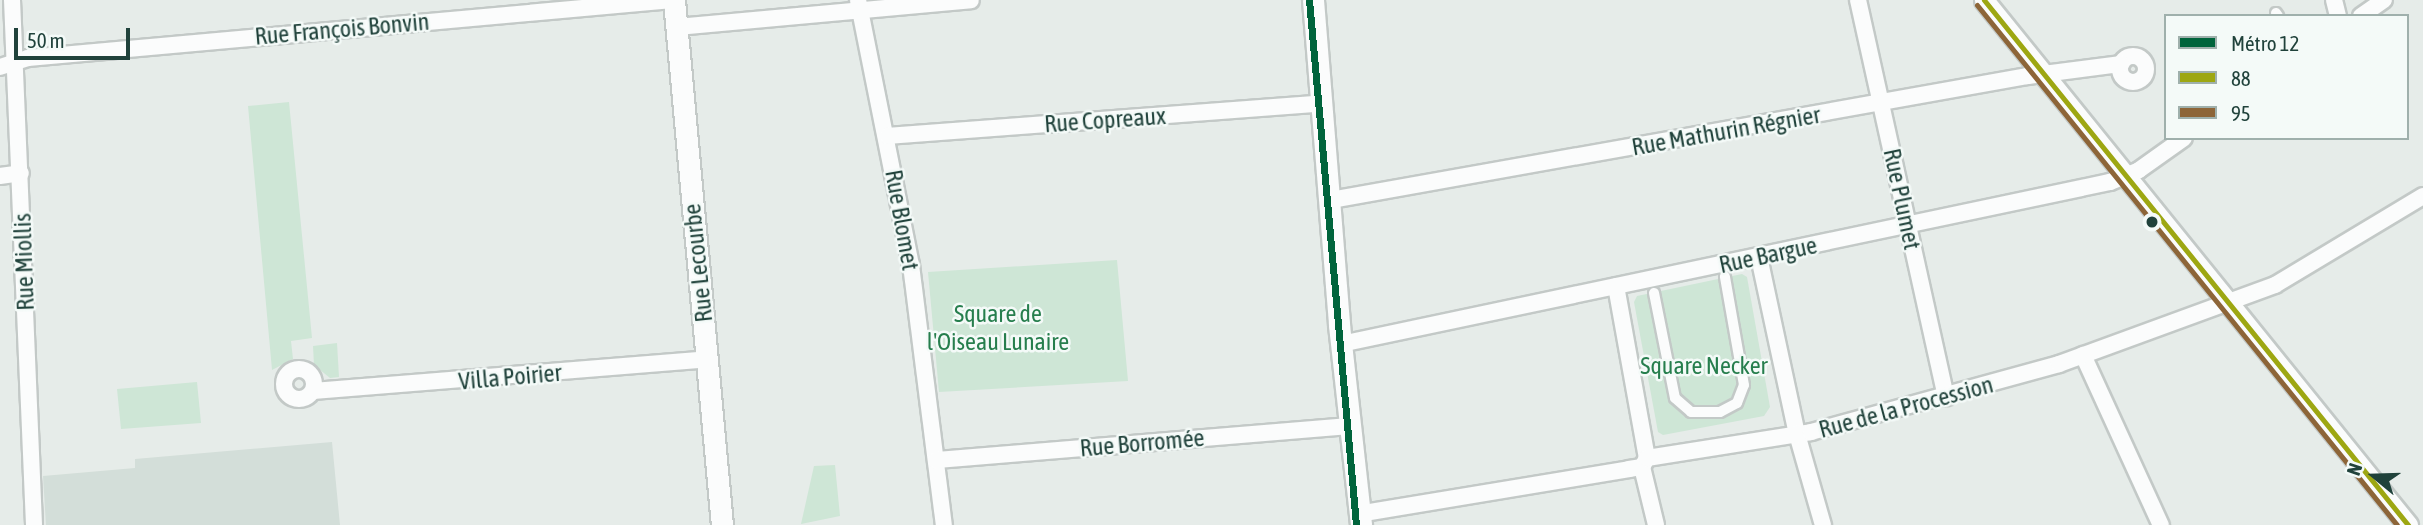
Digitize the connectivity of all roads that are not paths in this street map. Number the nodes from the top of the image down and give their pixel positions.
1 (12, 0) edge
2 (673, 0) edge
3 (971, 0) edge
4 (1313, 0) edge
5 (1858, 0) edge
6 (1984, 0) edge
7 (2384, 0) edge
8 (859, 5) edge
9 (2364, 14) edge
10 (677, 27) junction
11 (2121, 64) dead end
12 (7, 65) edge
13 (2043, 74) junction
14 (1323, 103) junction
15 (1881, 103) junction
16 (888, 136) junction
17 (2181, 140) edge
18 (21, 173) junction
19 (0, 176) edge
20 (2127, 176) junction
21 (2423, 196) edge
22 (1331, 200) junction
23 (1908, 227) junction
24 (1759, 257) junction
25 (1725, 277) dead end
26 (1616, 286) junction
27 (1654, 293) dead end
28 (2226, 301) junction
29 (1341, 344) junction
30 (2083, 355) junction
31 (708, 359) junction
32 (313, 391) dead end
33 (1946, 397) junction
34 (1713, 413) junction
35 (1715, 425) dead end
36 (1348, 426) junction
37 (1797, 434) junction
38 (936, 460) junction
39 (1644, 462) junction
40 (1359, 519) edge
41 (34, 525) edge
42 (722, 525) edge
43 (944, 525) edge
44 (1656, 525) edge
45 (1822, 525) edge
46 (2161, 525) edge
47 (2408, 525) edge

1 - 12 street, Rue Miollis
2 - 10 main road, Rue Lecourbe
2 - 12 street, Rue François Bonvin
3 - 8 street
4 - 14 main road
5 - 15 street, Rue Plumet
6 - 13 street
7 - 9 street
8 - 10 street
8 - 16 street, Rue Blomet
10 - 31 main road, Rue Lecourbe
11 - 13 street, Rue Mathurin Régnier
12 - 18 street, Rue Miollis
13 - 15 street, Rue Mathurin Régnier
13 - 20 street
14 - 16 street, Rue Copreaux
14 - 22 main road
15 - 22 street, Rue Mathurin Régnier
15 - 23 street, Rue Plumet
16 - 38 street, Rue Blomet
17 - 20 street, Rue Bargue
18 - 19 street
18 - 41 street, Rue Miollis
20 - 23 street, Rue Bargue
20 - 28 street
21 - 28 street, Rue de la Procession
22 - 29 main road
23 - 24 street, Rue Bargue
23 - 33 street, Rue Plumet
24 - 26 street, Rue Bargue
24 - 37 street
25 - 34 street
26 - 29 street, Rue Bargue
26 - 39 street
27 - 34 street
28 - 30 street, Rue de la Procession
28 - 47 street
29 - 36 main road
30 - 33 street, Rue de la Procession
30 - 46 street
31 - 32 street, Villa Poirier
31 - 42 main road, Rue Lecourbe
33 - 37 street, Rue de la Procession
34 - 35 street
36 - 38 street, Rue Borromée
36 - 40 main road
37 - 39 street, Rue de la Procession
37 - 45 street
38 - 43 street, Rue Blomet
39 - 40 street, Rue de la Procession
39 - 44 street

